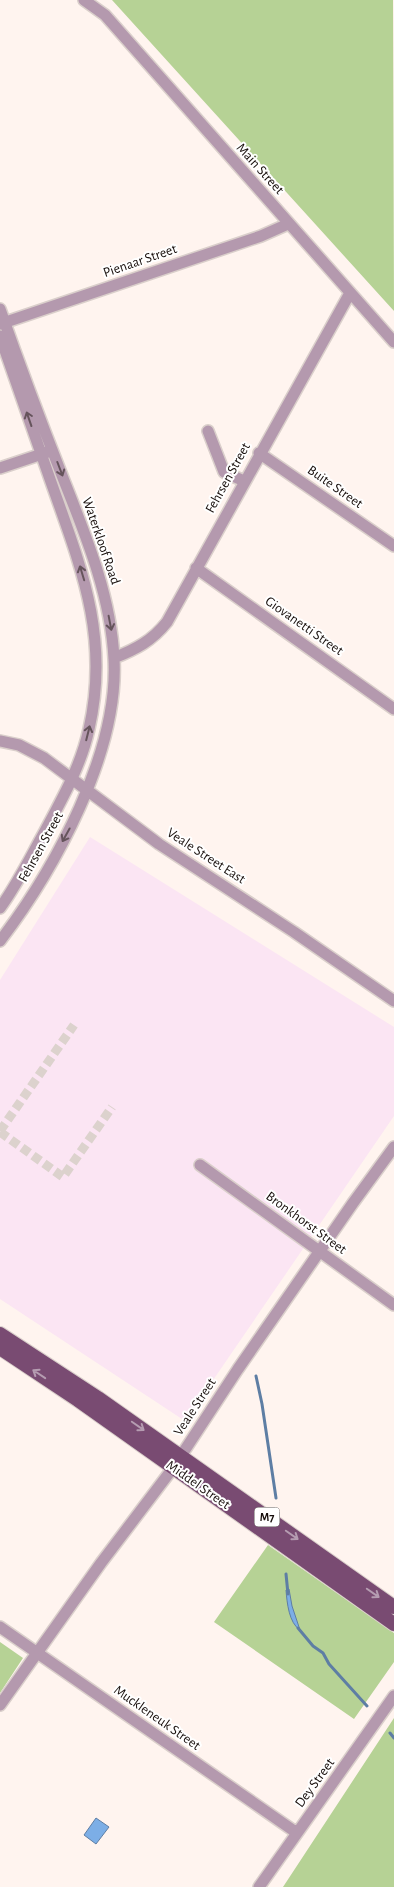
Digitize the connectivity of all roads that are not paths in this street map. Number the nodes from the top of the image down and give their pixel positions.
1 (84, 0) edge
2 (96, 0) edge
3 (105, 15) junction
4 (288, 224) junction
5 (350, 293) junction
6 (0, 308) edge
7 (2, 323) edge
8 (0, 336) edge
9 (394, 342) edge
10 (208, 431) dead end
11 (47, 452) junction
12 (260, 453) junction
13 (0, 468) edge
14 (244, 481) junction
15 (73, 504) junction
16 (60, 508) junction
17 (394, 546) edge
18 (196, 568) junction
19 (114, 658) junction
20 (394, 709) edge
21 (0, 741) edge
22 (72, 780) junction
23 (87, 791) junction
24 (0, 908) edge
25 (0, 941) edge
26 (394, 1001) edge
27 (394, 1147) edge
28 (200, 1165) dead end
29 (320, 1252) junction
30 (394, 1305) edge
31 (0, 1334) edge
32 (0, 1348) edge
33 (177, 1462) junction
34 (394, 1607) edge
35 (394, 1624) edge
36 (0, 1627) edge
37 (36, 1653) junction
38 (394, 1696) edge
39 (0, 1705) edge
40 (297, 1833) junction
41 (259, 1887) edge

1 - 3 street, Main Street
2 - 3 street, Main Street
3 - 4 street, Main Street
4 - 5 street, Main Street
4 - 7 street, Pienaar Street
5 - 9 street, Main Street
5 - 12 street, Fehrsen Street
6 - 7 street, Waterkloof Road
7 - 11 street, Waterkloof Road
11 -> 8 street, Waterkloof Road
10 - 14 street
11 - 13 street
11 -> 15 street, Waterkloof Road
11 - 16 street, Waterkloof Road
12 - 14 street, Fehrsen Street
12 - 17 street, Buite Street
14 - 18 street, Fehrsen Street
15 - 16 street
15 -> 19 street, Waterkloof Road
22 -> 16 street, Waterkloof Road
18 - 19 street, Fehrsen Street
18 - 20 street, Giovanetti Street
19 - 23 street, Waterkloof Road
21 - 22 street, Veale Street East
22 - 23 street, Veale Street East
22 - 24 street, Fehrsen Street
23 -> 25 street, Fehrsen Street
23 - 26 street, Veale Street East
27 - 29 street, Veale Street
28 - 29 street, Bronkhorst Street
29 - 30 street, Bronkhorst Street
29 - 33 street, Veale Street
31 -> 33 main road, Middel Street / M7
33 -> 32 main road, Middel Street / M7
33 -> 34 main road, Middel Street / M7
33 - 35 main road, Middel Street / M7
33 - 37 street, Veale Street
36 - 37 street, Muckleneuk Street
37 - 39 street, Veale Street
37 - 40 street, Muckleneuk Street
38 - 40 street, Dey Street
40 - 41 street, Dey Street

